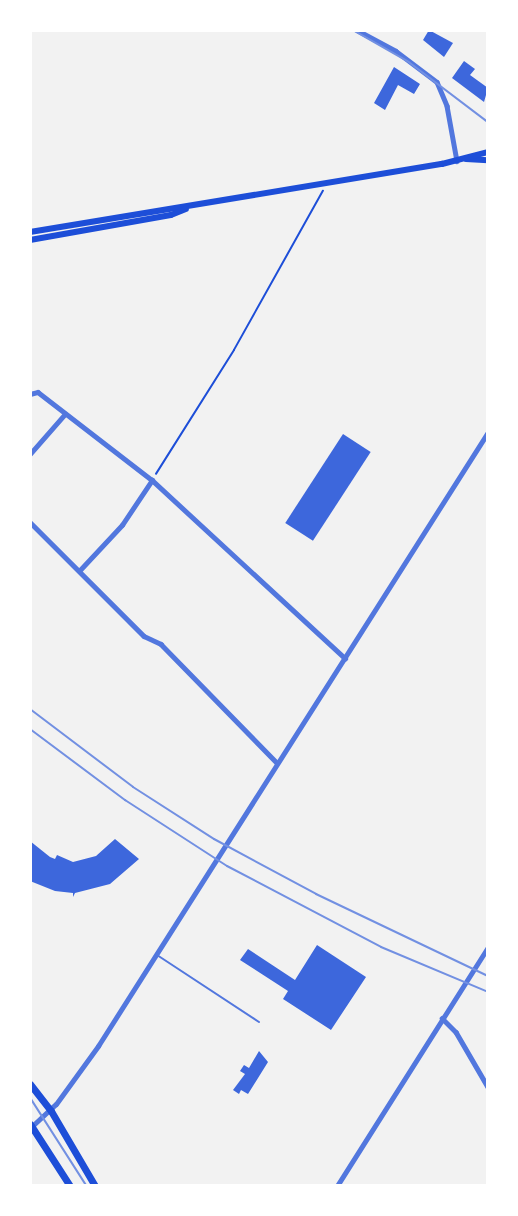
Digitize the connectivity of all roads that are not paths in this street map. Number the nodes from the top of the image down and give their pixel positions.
1 (357, 30) edge
2 (488, 152) edge
3 (466, 159) junction
4 (488, 160) edge
5 (457, 161) junction
6 (189, 208) junction
7 (30, 232) edge
8 (30, 240) edge
9 (30, 394) edge
10 (64, 414) junction
11 (488, 432) edge
12 (30, 454) edge
13 (152, 480) junction
14 (30, 522) edge
15 (79, 571) junction
16 (345, 658) junction
17 (277, 763) junction
18 (488, 948) edge
19 (156, 954) junction
20 (442, 1018) junction
21 (260, 1022) dead end
22 (30, 1084) edge
23 (488, 1087) edge
24 (51, 1111) junction
25 (30, 1126) edge
26 (70, 1186) edge
27 (95, 1186) edge
28 (337, 1186) edge

1 - 5 street
2 - 3 main road
3 - 4 main road
3 - 5 main road
5 - 6 main road
6 - 7 main road
6 - 8 main road
9 - 10 street
10 - 12 street
10 - 13 street
11 - 16 street
13 - 15 street
13 - 16 street
14 - 15 street
15 - 17 street
16 - 17 street
17 - 19 street
18 - 20 street
19 - 21 lane
19 - 24 street
20 - 23 street
20 - 28 street
22 - 24 main road
24 - 25 street
24 - 27 main road
25 - 26 main road

